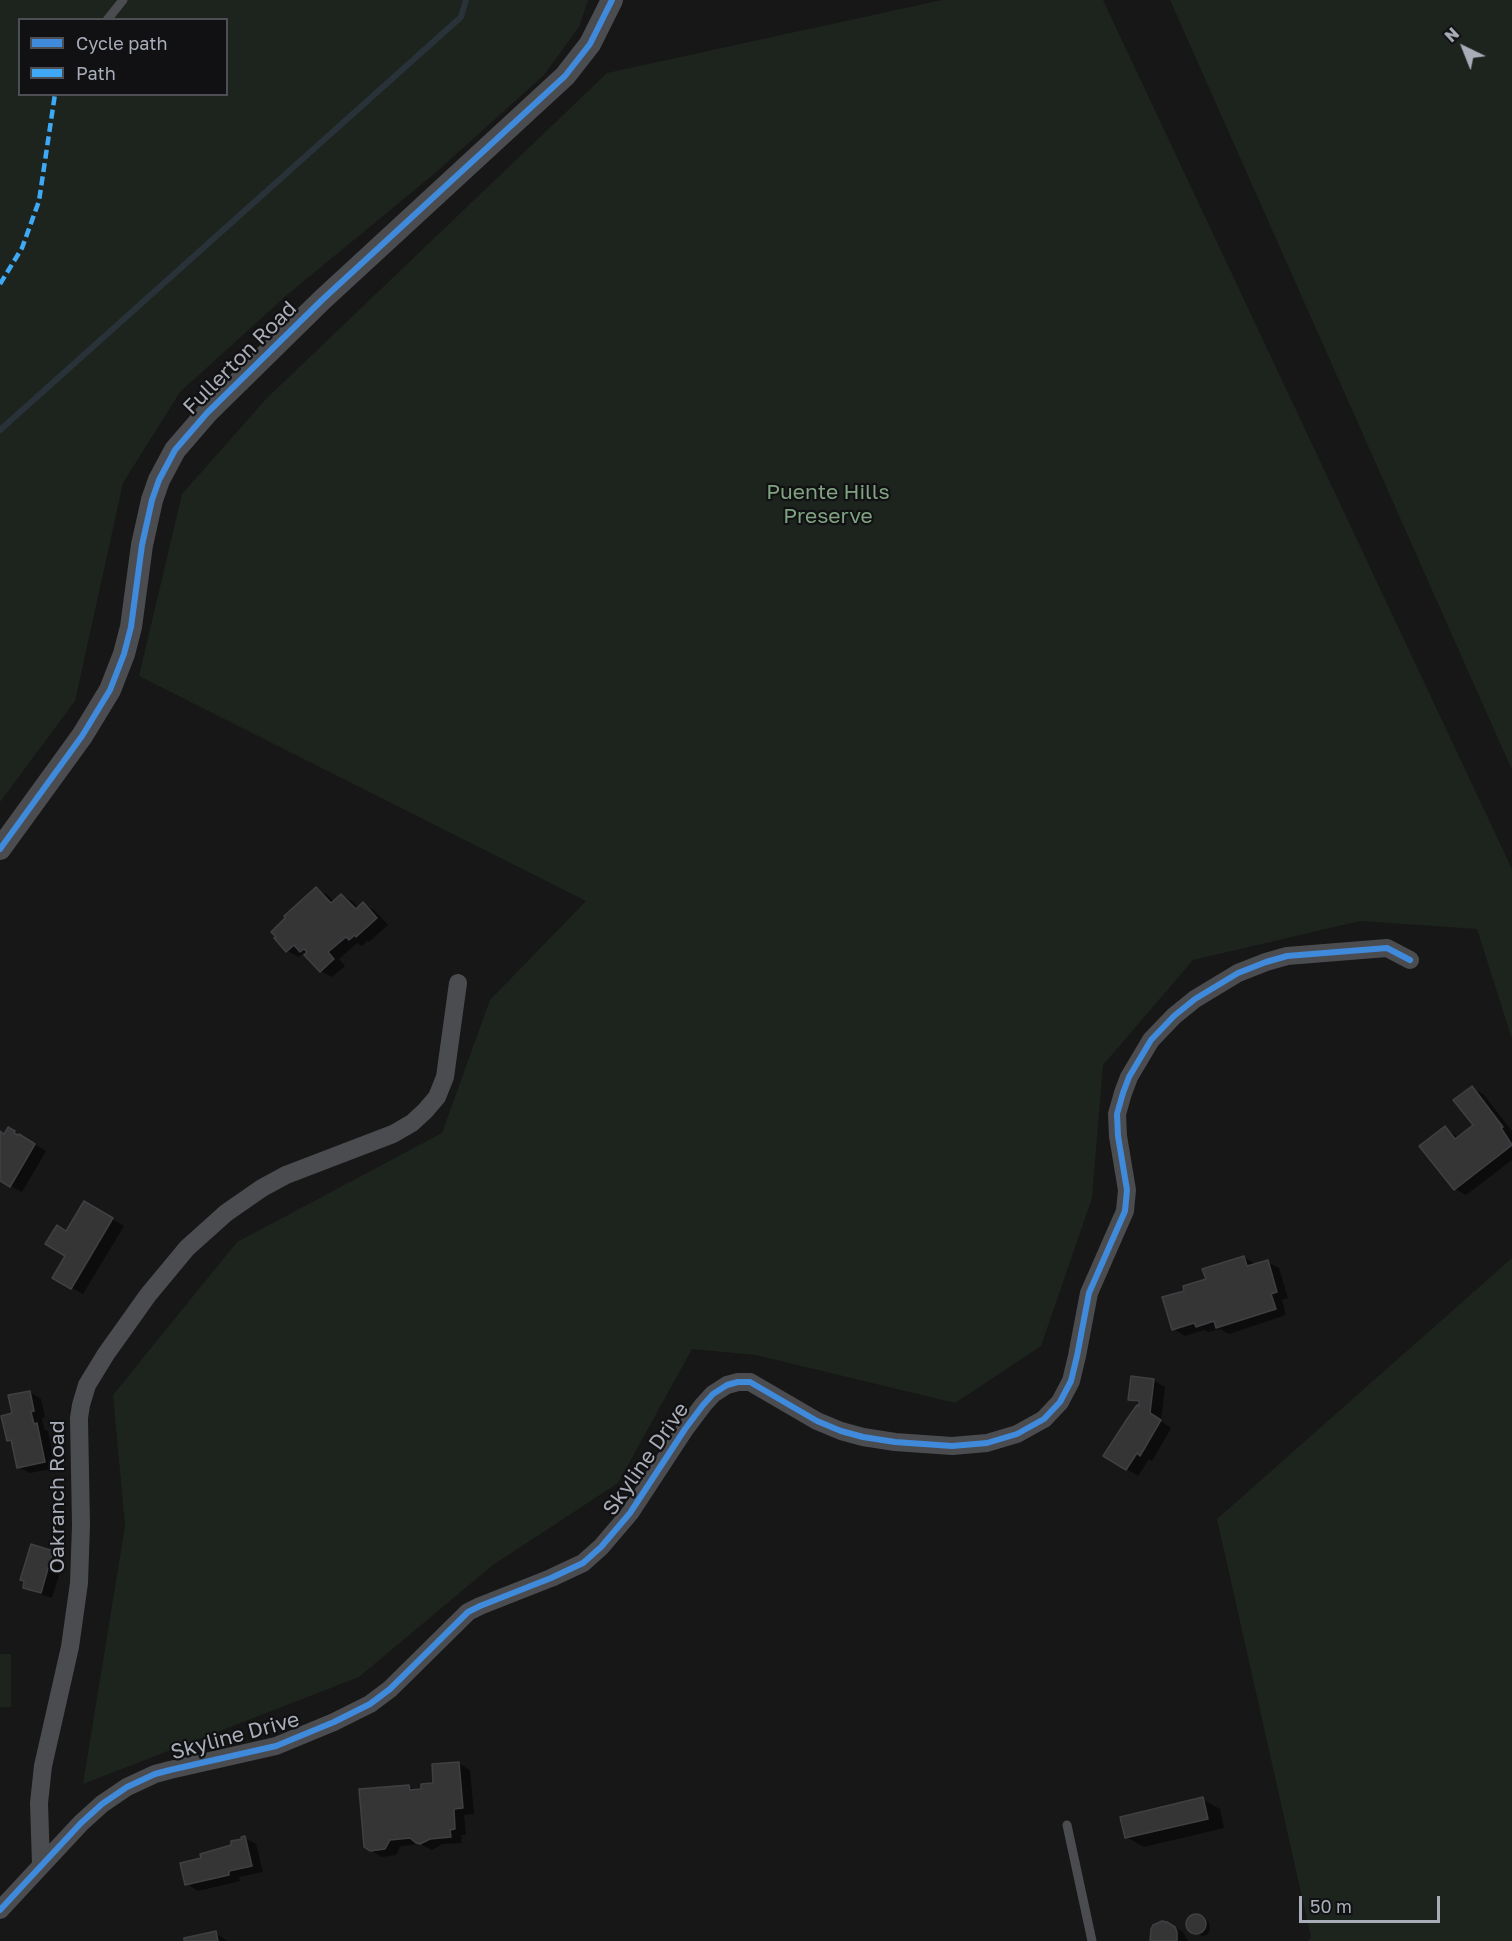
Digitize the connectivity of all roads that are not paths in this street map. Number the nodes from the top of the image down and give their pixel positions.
1 (123, 0) edge
2 (612, 0) edge
3 (109, 18) edge
4 (0, 849) edge
5 (1410, 960) dead end
6 (458, 983) dead end
7 (1067, 1824) dead end
8 (41, 1864) junction
9 (0, 1910) edge
10 (1092, 1941) edge

1 - 3 lane
2 - 4 street, Fullerton Road
5 - 8 street, Skyline Drive
6 - 8 street, Oakranch Road
7 - 10 lane
8 - 9 street, Skyline Drive

